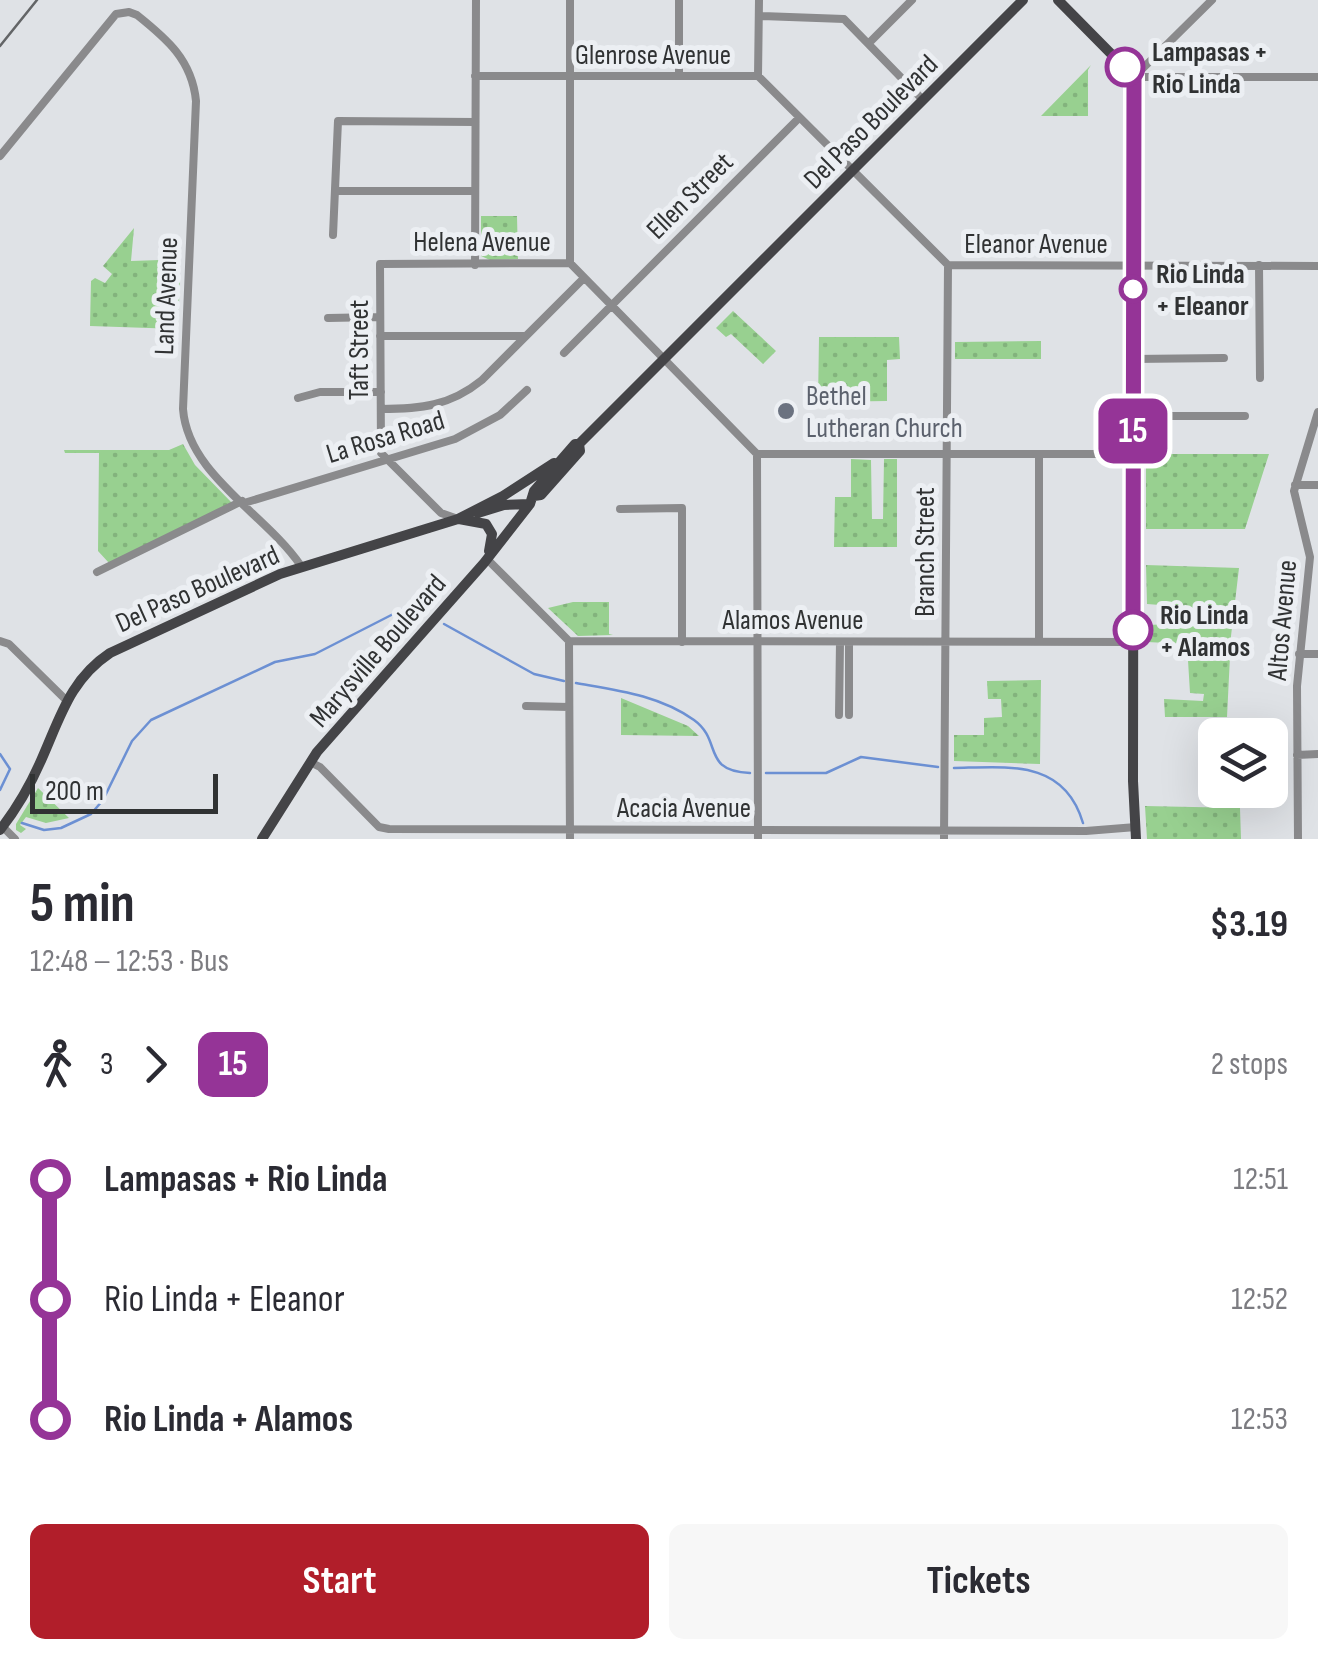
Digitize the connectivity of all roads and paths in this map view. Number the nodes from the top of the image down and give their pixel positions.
1 (476, 0) edge
2 (570, 0) edge
3 (679, 0) edge
4 (759, 0) edge
5 (912, 0) edge
6 (1023, 0) edge
7 (1058, 0) edge
8 (1212, 0) edge
9 (759, 16) junction
10 (869, 43) junction
11 (476, 76) junction
12 (570, 76) junction
13 (679, 76) junction
14 (758, 76) junction
15 (1134, 76) junction
16 (1318, 78) edge
17 (923, 100) junction
18 (799, 118) junction
19 (476, 122) junction
20 (0, 156) edge
21 (852, 171) junction
22 (335, 191) junction
23 (475, 191) junction
24 (334, 236) dead end
25 (380, 264) joint
26 (475, 264) junction
27 (570, 264) junction
28 (948, 264) junction
29 (1133, 265) junction
30 (1259, 265) junction
31 (1318, 266) edge
32 (584, 278) junction
33 (610, 305) junction
34 (380, 317) junction
35 (328, 318) dead end
36 (380, 336) junction
37 (526, 336) junction
38 (564, 353) dead end
39 (664, 358) junction
40 (1224, 358) dead end
41 (1133, 359) junction
42 (1260, 378) dead end
43 (528, 390) dead end
44 (380, 392) junction
45 (298, 398) dead end
46 (380, 409) junction
47 (1318, 412) edge
48 (1133, 416) junction
49 (1245, 416) dead end
50 (580, 444) junction
51 (567, 453) junction
52 (757, 454) junction
53 (946, 454) junction
54 (1040, 454) junction
55 (1133, 454) junction
56 (388, 460) junction
57 (1295, 485) junction
58 (1318, 485) edge
59 (503, 496) junction
60 (532, 500) junction
61 (243, 502) junction
62 (620, 509) dead end
63 (458, 519) junction
64 (487, 559) junction
65 (301, 566) junction
66 (97, 572) dead end
67 (1314, 573) edge
68 (0, 640) edge
69 (569, 641) junction
70 (682, 642) junction
71 (758, 642) junction
72 (844, 642) junction
73 (946, 642) junction
74 (1039, 642) junction
75 (1133, 642) junction
76 (1299, 654) junction
77 (1318, 654) edge
78 (66, 700) junction
79 (526, 706) dead end
80 (568, 708) junction
81 (844, 710) dead end
82 (1318, 754) edge
83 (1297, 755) junction
84 (310, 762) junction
85 (1, 828) edge
86 (456, 828) junction
87 (1086, 832) junction
88 (1136, 833) edge
89 (382, 834) edge
90 (570, 834) edge
91 (758, 834) edge
92 (944, 834) edge
93 (15, 839) edge
94 (262, 839) edge
95 (456, 839) edge
96 (1099, 839) edge
97 (1298, 839) edge

1 - 11 street
2 - 12 street
3 - 13 street
4 - 9 street
5 - 10 street
6 - 17 main road, Del Paso Boulevard
7 - 15 main road
8 - 15 street
9 - 10 street
9 - 14 street
10 - 17 street
11 - 12 street, Glenrose Avenue
11 - 19 street
12 - 13 street, Glenrose Avenue
12 - 27 street
13 - 14 street, Glenrose Avenue
14 - 18 street, Glenrose Avenue
15 - 16 street
15 - 29 main road
17 - 21 main road, Del Paso Boulevard
18 - 21 street, Glenrose Avenue
18 - 33 street, Ellen Street
19 - 22 street
19 - 23 street
20 - 61 street, Land Avenue
21 - 28 street, Eleanor Avenue
21 - 39 main road, Del Paso Boulevard
22 - 23 street
22 - 24 street
23 - 26 street
25 - 26 street, Helena Avenue
25 - 34 street, Taft Street
26 - 27 street, Helena Avenue
27 - 32 street, Helena Avenue
28 - 29 street, Eleanor Avenue
28 - 53 street, Branch Street
29 - 30 street, Eleanor Avenue
29 - 41 main road
30 - 31 street, Eleanor Avenue
30 - 42 street
32 - 33 street, Helena Avenue
32 - 37 street
33 - 38 street
33 - 39 street, Helena Avenue
34 - 35 street
34 - 36 street, Taft Street
36 - 37 street
36 - 44 street, Taft Street
37 - 46 street
39 - 50 main road, Del Paso Boulevard
39 - 52 street, Helena Avenue
40 - 41 street
41 - 48 main road
43 - 56 street, La Rosa Road
44 - 45 street
44 - 46 street, Taft Street
46 - 56 street, Taft Street
47 - 57 street, Altos Avenue
48 - 49 street
48 - 55 main road
50 - 51 main road, Marysville Boulevard
50 - 60 main road, Marysville Boulevard
51 - 59 main road, Del Paso Boulevard
51 - 60 main road, Marysville Boulevard
52 - 53 street
52 - 71 street
53 - 54 street
53 - 73 street, Branch Street
54 - 55 street
54 - 74 street
55 - 75 main road
56 - 61 street, La Rosa Road
56 - 63 street
57 - 58 street
57 - 67 street, Altos Avenue
59 - 60 main road
59 - 63 main road, Del Paso Boulevard
60 - 63 main road
60 - 64 main road, Marysville Boulevard
61 - 65 street, Land Avenue
61 - 66 street, La Rosa Road
62 - 70 street
63 - 64 main road
63 - 65 main road, Del Paso Boulevard
64 - 69 street
64 - 84 main road, Marysville Boulevard
65 - 78 main road, Del Paso Boulevard
67 - 76 street, Altos Avenue
68 - 78 street
69 - 70 street, Alamos Avenue
69 - 80 street
70 - 71 street, Alamos Avenue
71 - 72 street, Alamos Avenue
71 - 91 street
72 - 73 street, Alamos Avenue
72 - 81 street
73 - 74 street, Alamos Avenue
73 - 92 street, Branch Street
74 - 75 street, Alamos Avenue
75 - 88 main road
76 - 77 street
76 - 83 street, Altos Avenue
78 - 85 main road, Del Paso Boulevard
79 - 80 street
80 - 90 street
82 - 83 street
83 - 97 street, Altos Avenue
84 - 89 street, Acacia Avenue
84 - 94 main road, Marysville Boulevard
85 - 93 street
86 - 89 street, Acacia Avenue
86 - 90 street, Acacia Avenue
86 - 95 street
87 - 88 street, Acacia Avenue
87 - 92 street, Acacia Avenue
87 - 96 street, Acacia Avenue
90 - 91 street, Acacia Avenue
91 - 92 street, Acacia Avenue

